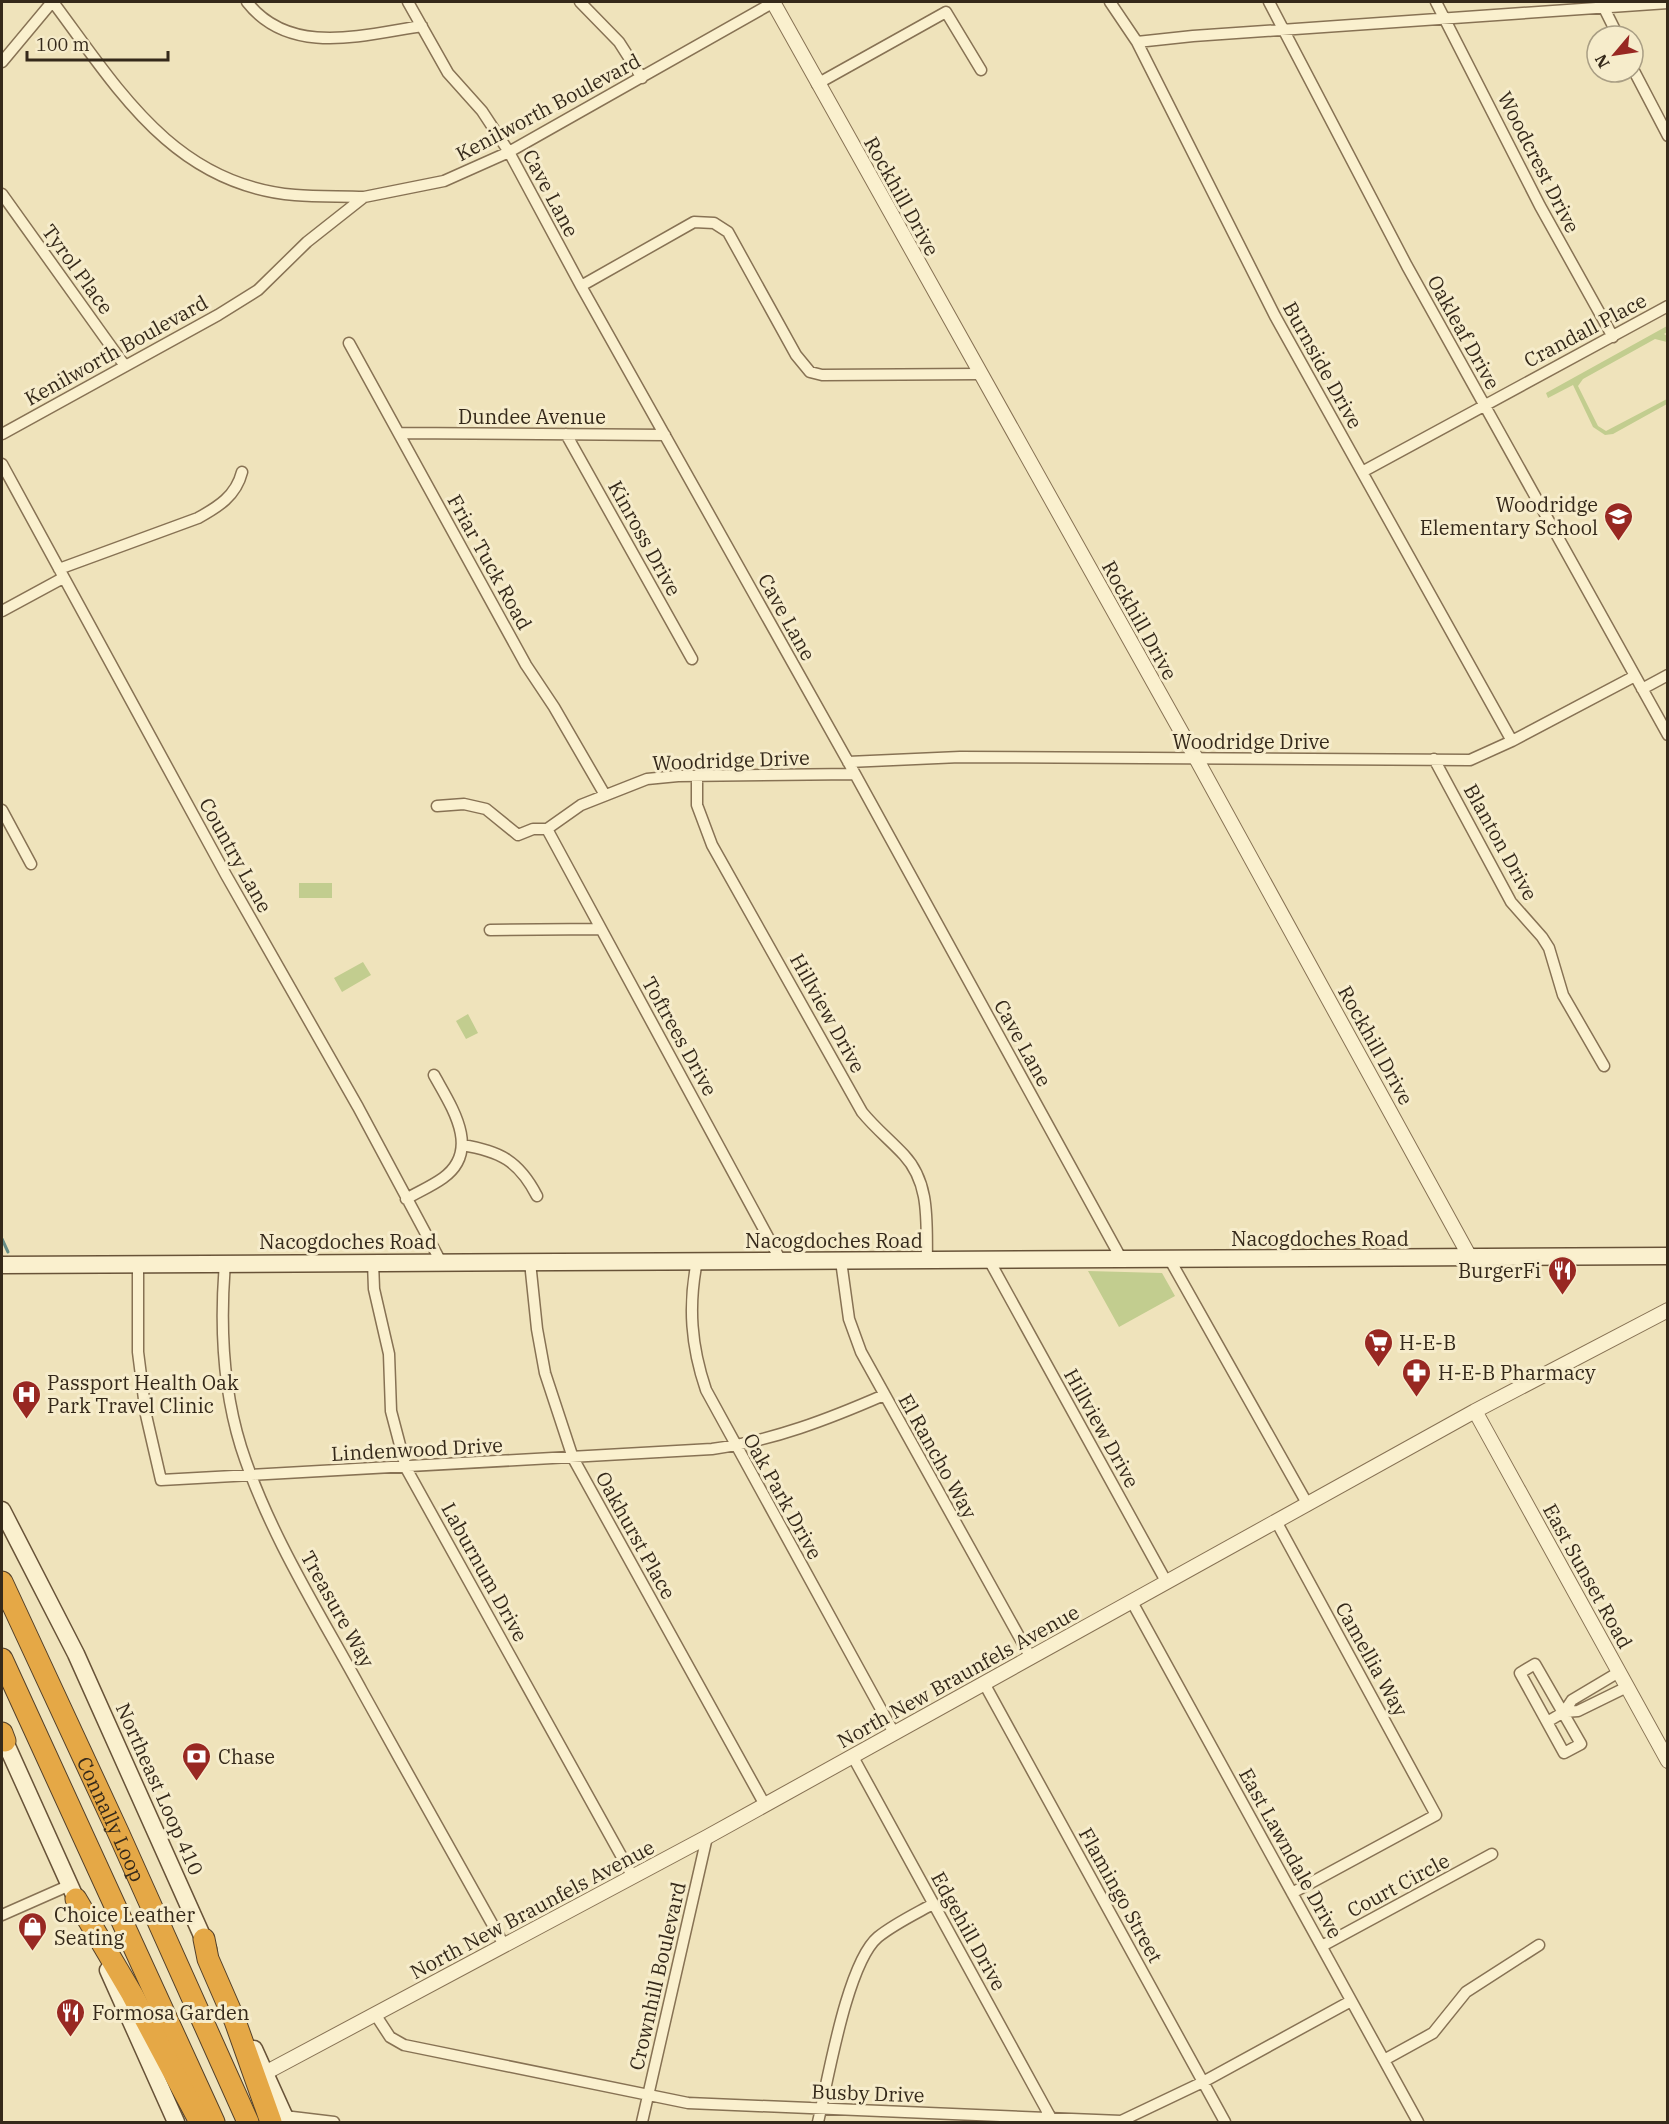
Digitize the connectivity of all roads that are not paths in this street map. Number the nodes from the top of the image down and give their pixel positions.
1 (53, 2) edge
2 (247, 2) edge
3 (408, 2) edge
4 (580, 2) edge
5 (773, 2) edge
6 (1110, 2) edge
7 (1269, 2) edge
8 (1436, 2) edge
9 (1668, 3) edge
10 (1603, 5) edge
11 (1445, 18) junction
12 (1612, 24) edge
13 (422, 26) junction
14 (1284, 29) junction
15 (1137, 42) junction
16 (2, 62) edge
17 (981, 70) dead end
18 (642, 78) junction
19 (817, 84) junction
20 (1641, 84) edge
21 (1668, 136) edge
22 (509, 152) junction
23 (2, 194) edge
24 (364, 197) junction
25 (581, 286) junction
26 (1668, 306) edge
27 (1613, 337) junction
28 (349, 343) dead end
29 (125, 366) junction
30 (980, 374) junction
31 (1484, 405) junction
32 (399, 433) junction
33 (2, 434) edge
34 (566, 434) junction
35 (665, 435) junction
36 (2, 464) edge
37 (242, 472) dead end
38 (1362, 472) junction
39 (61, 573) junction
40 (2, 611) edge
41 (692, 659) dead end
42 (1668, 675) edge
43 (1635, 676) junction
44 (1642, 689) junction
45 (1668, 735) edge
46 (1512, 741) junction
47 (1434, 759) junction
48 (1197, 760) junction
49 (848, 762) junction
50 (855, 774) junction
51 (697, 777) junction
52 (604, 795) junction
53 (436, 806) dead end
54 (2, 810) edge
55 (547, 829) junction
56 (32, 864) dead end
57 (601, 929) junction
58 (490, 930) dead end
59 (1604, 1066) dead end
60 (434, 1075) dead end
61 (462, 1145) junction
62 (537, 1196) dead end
63 (406, 1199) junction
64 (1668, 1256) edge
65 (1471, 1259) junction
66 (927, 1260) junction
67 (989, 1260) junction
68 (1122, 1260) junction
69 (1170, 1260) junction
70 (697, 1261) junction
71 (781, 1261) junction
72 (841, 1261) junction
73 (373, 1262) junction
74 (441, 1262) junction
75 (530, 1262) junction
76 (138, 1263) junction
77 (225, 1263) junction
78 (2, 1265) edge
79 (1668, 1310) edge
80 (884, 1395) junction
81 (1474, 1411) junction
82 (734, 1446) junction
83 (573, 1458) junction
84 (406, 1468) junction
85 (252, 1475) junction
86 (1308, 1505) junction
87 (2, 1510) edge
88 (1276, 1521) junction
89 (2, 1582) edge
90 (1167, 1582) junction
91 (1132, 1602) junction
92 (1031, 1658) junction
93 (2, 1659) edge
94 (1619, 1672) junction
95 (1547, 1683) junction
96 (985, 1685) junction
97 (1627, 1687) junction
98 (1585, 1692) junction
99 (1531, 1693) junction
100 (1591, 1705) junction
101 (1564, 1712) junction
102 (1547, 1722) junction
103 (894, 1733) junction
104 (3, 1736) edge
105 (1666, 1754) edge
106 (853, 1757) junction
107 (765, 1805) junction
108 (707, 1837) junction
109 (1492, 1854) dead end
110 (633, 1877) junction
111 (73, 1892) junction
112 (1292, 1893) junction
113 (933, 1904) junction
114 (2, 1915) edge
115 (204, 1939) junction
116 (504, 1945) junction
117 (1539, 1945) dead end
118 (1322, 1947) junction
119 (1351, 2001) junction
120 (375, 2014) junction
121 (1384, 2060) junction
122 (265, 2073) junction
123 (1203, 2082) junction
124 (648, 2096) junction
125 (821, 2109) junction
126 (281, 2120) edge
127 (1052, 2120) edge
128 (176, 2122) edge
129 (200, 2122) edge
130 (214, 2122) edge
131 (248, 2122) edge
132 (334, 2122) edge
133 (642, 2122) edge
134 (818, 2122) edge
135 (1225, 2122) edge
136 (1418, 2122) edge

1 - 16 street
1 - 24 street
2 - 13 street
3 - 13 street, Cave Lane
4 - 18 street
5 - 18 street, Kenilworth Boulevard
5 - 19 street, Rockhill Drive
6 - 15 street, Burnside Drive
7 - 14 street, Oakleaf Drive
8 - 11 street, Woodcrest Drive
9 - 10 street
10 - 11 street
10 - 12 street
11 - 14 street
11 - 27 street, Woodcrest Drive
13 - 22 street, Cave Lane
14 - 15 street
14 - 31 street, Oakleaf Drive
15 - 38 street, Burnside Drive
17 - 19 street
18 - 22 street, Kenilworth Boulevard
19 - 30 street, Rockhill Drive
20 - 21 street
22 - 24 street, Kenilworth Boulevard
22 - 25 street, Cave Lane
23 - 29 street, Tyrol Place
24 - 29 street, Kenilworth Boulevard
25 - 30 street
25 - 35 street, Cave Lane
26 - 27 street, Crandall Place
27 - 31 street, Crandall Place
28 - 32 street, Friar Tuck Road
29 - 33 street, Kenilworth Boulevard
30 - 48 street, Rockhill Drive
31 - 38 street, Crandall Place
31 - 43 street, Oakleaf Drive
32 - 34 street, Dundee Avenue
32 - 52 street, Friar Tuck Road
34 - 35 street, Dundee Avenue
34 - 41 street, Kinross Drive
35 - 49 street, Cave Lane
36 - 39 street, Country Lane
37 - 39 street
38 - 46 street, Burnside Drive
39 - 40 street
39 - 63 street, Country Lane
42 - 44 street
43 - 44 street, Oakleaf Drive
43 - 46 street, Woodridge Drive
44 - 45 street
46 - 47 street, Woodridge Drive
47 - 48 street, Woodridge Drive
47 - 59 street, Blanton Drive
48 - 49 street, Woodridge Drive
48 - 65 street, Rockhill Drive
49 - 50 street, Cave Lane
50 - 51 street, Woodridge Drive
50 - 68 street, Cave Lane
51 - 52 street, Woodridge Drive
51 - 66 street, Hillview Drive
52 - 55 street, Woodridge Drive
53 - 55 street
54 - 56 street
55 - 57 street, Toftrees Drive
57 - 58 street
57 - 71 street, Toftrees Drive
60 - 61 street
61 - 62 street
61 - 63 street
63 - 74 street, Country Lane
64 - 65 main road, Nacogdoches Road
65 - 69 main road, Nacogdoches Road
66 - 67 main road, Nacogdoches Road
66 - 72 main road, Nacogdoches Road
67 - 68 main road, Nacogdoches Road
67 - 90 street, Hillview Drive
68 - 69 main road, Nacogdoches Road
69 - 86 street
70 - 71 main road, Nacogdoches Road
70 - 75 main road, Nacogdoches Road
70 - 82 street, Oak Park Drive
71 - 72 main road, Nacogdoches Road
72 - 80 street, El Rancho Way
73 - 74 main road, Nacogdoches Road
73 - 77 main road, Nacogdoches Road
73 - 84 street, Laburnum Drive
74 - 75 main road, Nacogdoches Road
75 - 83 street, Oakhurst Place
76 - 77 main road, Nacogdoches Road
76 - 78 main road, Nacogdoches Road
76 - 85 street, Lindenwood Drive
77 - 85 street, Treasure Way
79 - 81 street, North New Braunfels Avenue
80 - 82 street, Lindenwood Drive
80 - 92 street, El Rancho Way
81 - 86 street, North New Braunfels Avenue
81 - 94 street, East Sunset Road
82 - 83 street, Lindenwood Drive
82 - 103 street, Oak Park Drive
83 - 84 street, Lindenwood Drive
83 - 107 street, Oakhurst Place
84 - 85 street, Lindenwood Drive
84 - 110 street, Laburnum Drive
85 - 116 street, Treasure Way
86 - 88 street, North New Braunfels Avenue
87 - 115 main road, Northeast Loop 410
88 - 90 street, North New Braunfels Avenue
88 - 112 street, Camellia Way
89 - 131 highway, Connally Loop
90 - 91 street, North New Braunfels Avenue
91 - 92 street, North New Braunfels Avenue
91 - 112 street, East Lawndale Drive
92 - 96 street, North New Braunfels Avenue
93 - 130 highway, Connally Loop
94 - 97 street, East Sunset Road
94 - 98 street
95 - 99 street
95 - 99 street
95 - 101 street
96 - 103 street, North New Braunfels Avenue
96 - 123 street, Flamingo Street
97 - 100 street
97 - 105 street, East Sunset Road
98 - 100 street
98 - 101 street
99 - 102 street
100 - 101 street
101 - 102 street
101 - 102 street
103 - 106 street, North New Braunfels Avenue
104 - 111 main road
106 - 107 street, North New Braunfels Avenue
106 - 113 street, Edgehill Drive
107 - 108 street, North New Braunfels Avenue
108 - 110 street, North New Braunfels Avenue
108 - 124 street, Crownhill Boulevard
109 - 118 street, Court Circle
110 - 116 street, North New Braunfels Avenue
111 - 114 street
111 - 128 main road
111 - 129 highway
112 - 118 street, East Lawndale Drive
113 - 125 street
113 - 127 street, Edgehill Drive
115 - 122 main road, Northeast Loop 410
115 - 126 highway
116 - 120 street, North New Braunfels Avenue
117 - 121 street
118 - 119 street, East Lawndale Drive
119 - 121 street, East Lawndale Drive
119 - 123 street, Busby Drive
120 - 122 street, North New Braunfels Avenue
120 - 124 street, Busby Drive
121 - 136 street, East Lawndale Drive
122 - 126 main road, Northeast Loop 410
123 - 127 street, Busby Drive
123 - 135 street, Flamingo Street
124 - 125 street, Busby Drive
124 - 133 street, Crownhill Boulevard
125 - 127 street, Busby Drive
125 - 134 street
126 - 132 street

